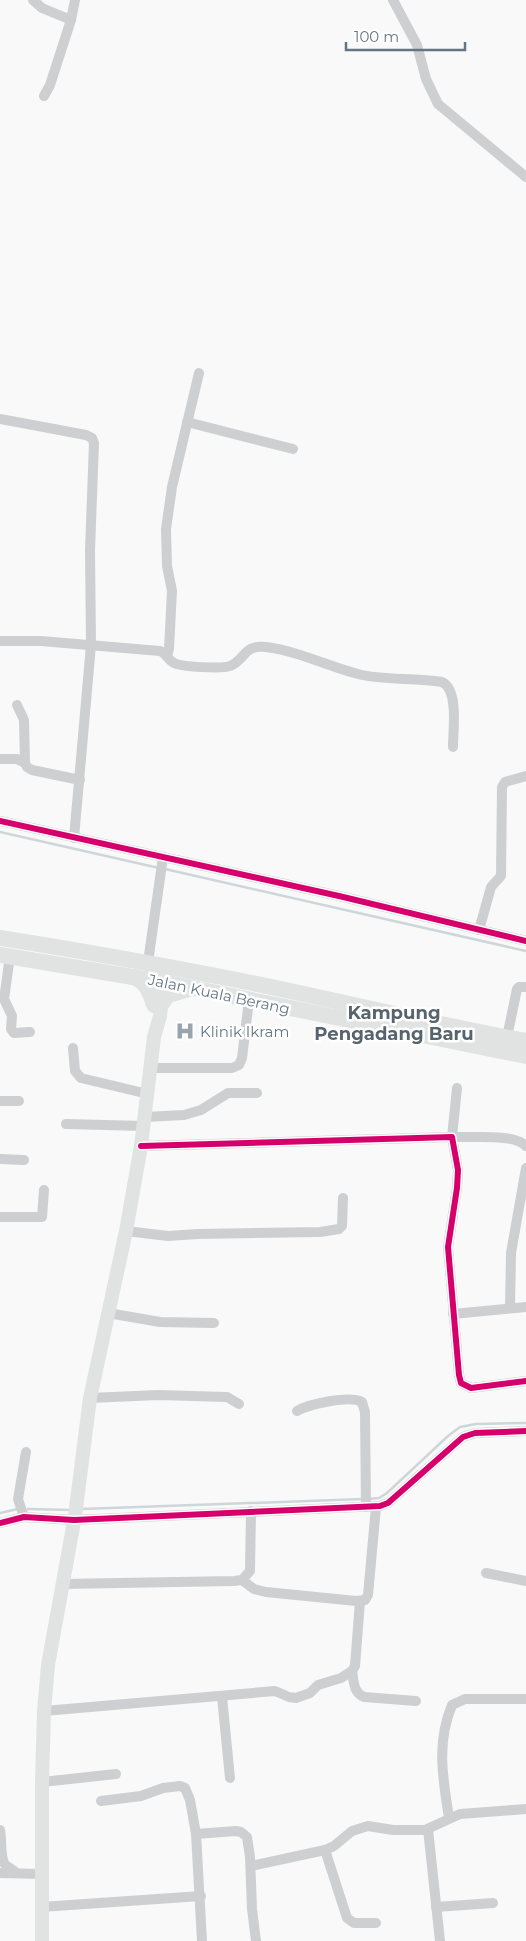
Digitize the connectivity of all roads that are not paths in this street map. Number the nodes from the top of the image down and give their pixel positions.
1 (33, 0) edge
2 (75, 0) edge
3 (393, 0) edge
4 (72, 20) junction
5 (44, 96) dead end
6 (526, 177) edge
7 (199, 373) dead end
8 (0, 419) edge
9 (187, 422) junction
10 (293, 449) dead end
11 (0, 641) edge
12 (92, 645) junction
13 (168, 656) junction
14 (16, 705) dead end
15 (453, 747) dead end
16 (0, 759) edge
17 (25, 763) junction
18 (526, 776) edge
19 (80, 780) junction
20 (0, 822) edge
21 (74, 838) junction
22 (162, 860) junction
23 (478, 930) junction
24 (0, 938) edge
25 (526, 941) edge
26 (5, 956) edge
27 (157, 970) junction
28 (131, 977) junction
29 (526, 987) edge
30 (199, 989) junction
31 (249, 1000) junction
32 (157, 1005) junction
33 (30, 1032) dead end
34 (507, 1037) junction
35 (526, 1041) edge
36 (73, 1048) dead end
37 (526, 1056) edge
38 (152, 1068) junction
39 (457, 1088) dead end
40 (257, 1092) dead end
41 (148, 1094) junction
42 (0, 1101) edge
43 (19, 1101) dead end
44 (145, 1122) junction
45 (66, 1124) dead end
46 (452, 1137) junction
47 (141, 1146) junction
48 (526, 1146) edge
49 (0, 1159) edge
50 (24, 1160) dead end
51 (526, 1168) edge
52 (44, 1190) dead end
53 (343, 1198) dead end
54 (0, 1217) edge
55 (126, 1231) junction
56 (526, 1307) edge
57 (510, 1308) junction
58 (108, 1314) junction
59 (453, 1314) junction
60 (214, 1324) dead end
61 (526, 1381) edge
62 (90, 1398) junction
63 (239, 1404) dead end
64 (297, 1411) dead end
65 (526, 1431) edge
66 (26, 1452) dead end
67 (366, 1501) junction
68 (376, 1507) junction
69 (251, 1511) junction
70 (75, 1513) junction
71 (24, 1518) junction
72 (0, 1523) edge
73 (486, 1573) dead end
74 (242, 1580) junction
75 (526, 1581) edge
76 (62, 1584) junction
77 (360, 1601) junction
78 (352, 1671) junction
79 (222, 1697) junction
80 (526, 1698) edge
81 (416, 1701) dead end
82 (44, 1711) junction
83 (116, 1774) dead end
84 (230, 1778) dead end
85 (42, 1782) junction
86 (101, 1801) dead end
87 (526, 1809) edge
88 (448, 1818) junction
89 (428, 1829) junction
90 (0, 1830) edge
91 (196, 1834) junction
92 (325, 1850) junction
93 (250, 1866) junction
94 (0, 1873) edge
95 (16, 1873) junction
96 (41, 1874) junction
97 (201, 1896) junction
98 (493, 1903) dead end
99 (41, 1907) junction
100 (436, 1907) junction
101 (376, 1923) dead end
102 (42, 1941) edge
103 (202, 1941) edge
104 (256, 1941) edge
105 (440, 1941) edge

1 - 4 street
2 - 4 street
3 - 6 street
4 - 5 street
7 - 9 street
8 - 12 street
9 - 10 street
9 - 13 street
11 - 12 street
12 - 13 street
12 - 19 street
13 - 15 street
14 - 17 street
16 - 17 street
17 - 19 street
18 - 23 street
19 - 21 street
20 - 21 street
21 - 22 street
22 - 23 street
22 - 27 street
23 - 25 street
24 - 27 highway, Jalan Kuala Berang
26 - 28 highway, Jalan Kuala Berang
26 - 33 street
27 - 28 highway, Jalan Kuala Berang
27 - 30 highway, Jalan Kuala Berang
27 - 32 main road
27 - 34 highway, Jalan Kuala Berang
28 - 32 highway
29 - 34 street
30 - 31 highway, Jalan Kuala Berang
30 - 32 highway
31 - 37 highway, Jalan Kuala Berang
31 - 38 street
32 - 38 main road
34 - 35 highway, Jalan Kuala Berang
36 - 41 street
38 - 41 main road
39 - 46 street
40 - 44 street
41 - 44 main road
42 - 43 street
44 - 45 street
44 - 47 main road
46 - 47 street
46 - 48 street
46 - 59 street
47 - 55 main road
49 - 50 street
51 - 57 street
52 - 54 street
53 - 55 street
55 - 58 main road
56 - 57 street
57 - 59 street
58 - 60 street
58 - 62 main road
59 - 61 street
62 - 63 street
62 - 70 main road
64 - 67 street
65 - 68 street
66 - 71 street
67 - 68 street
67 - 69 street
68 - 77 street
69 - 70 street
69 - 74 street
70 - 71 street
70 - 76 main road
71 - 72 street
73 - 75 street
74 - 76 street
74 - 77 street
76 - 82 main road
77 - 78 street
78 - 79 street
78 - 81 street
79 - 82 street
79 - 84 street
80 - 88 street
82 - 85 main road
83 - 85 street
85 - 96 main road
86 - 91 street
87 - 88 street
88 - 89 street
89 - 92 street
89 - 100 street
90 - 95 street
91 - 93 street
91 - 97 street
92 - 93 street
92 - 101 street
93 - 104 street
94 - 95 street
95 - 96 street
96 - 99 main road
97 - 99 street
97 - 103 street
98 - 100 street
99 - 102 main road
100 - 105 street

